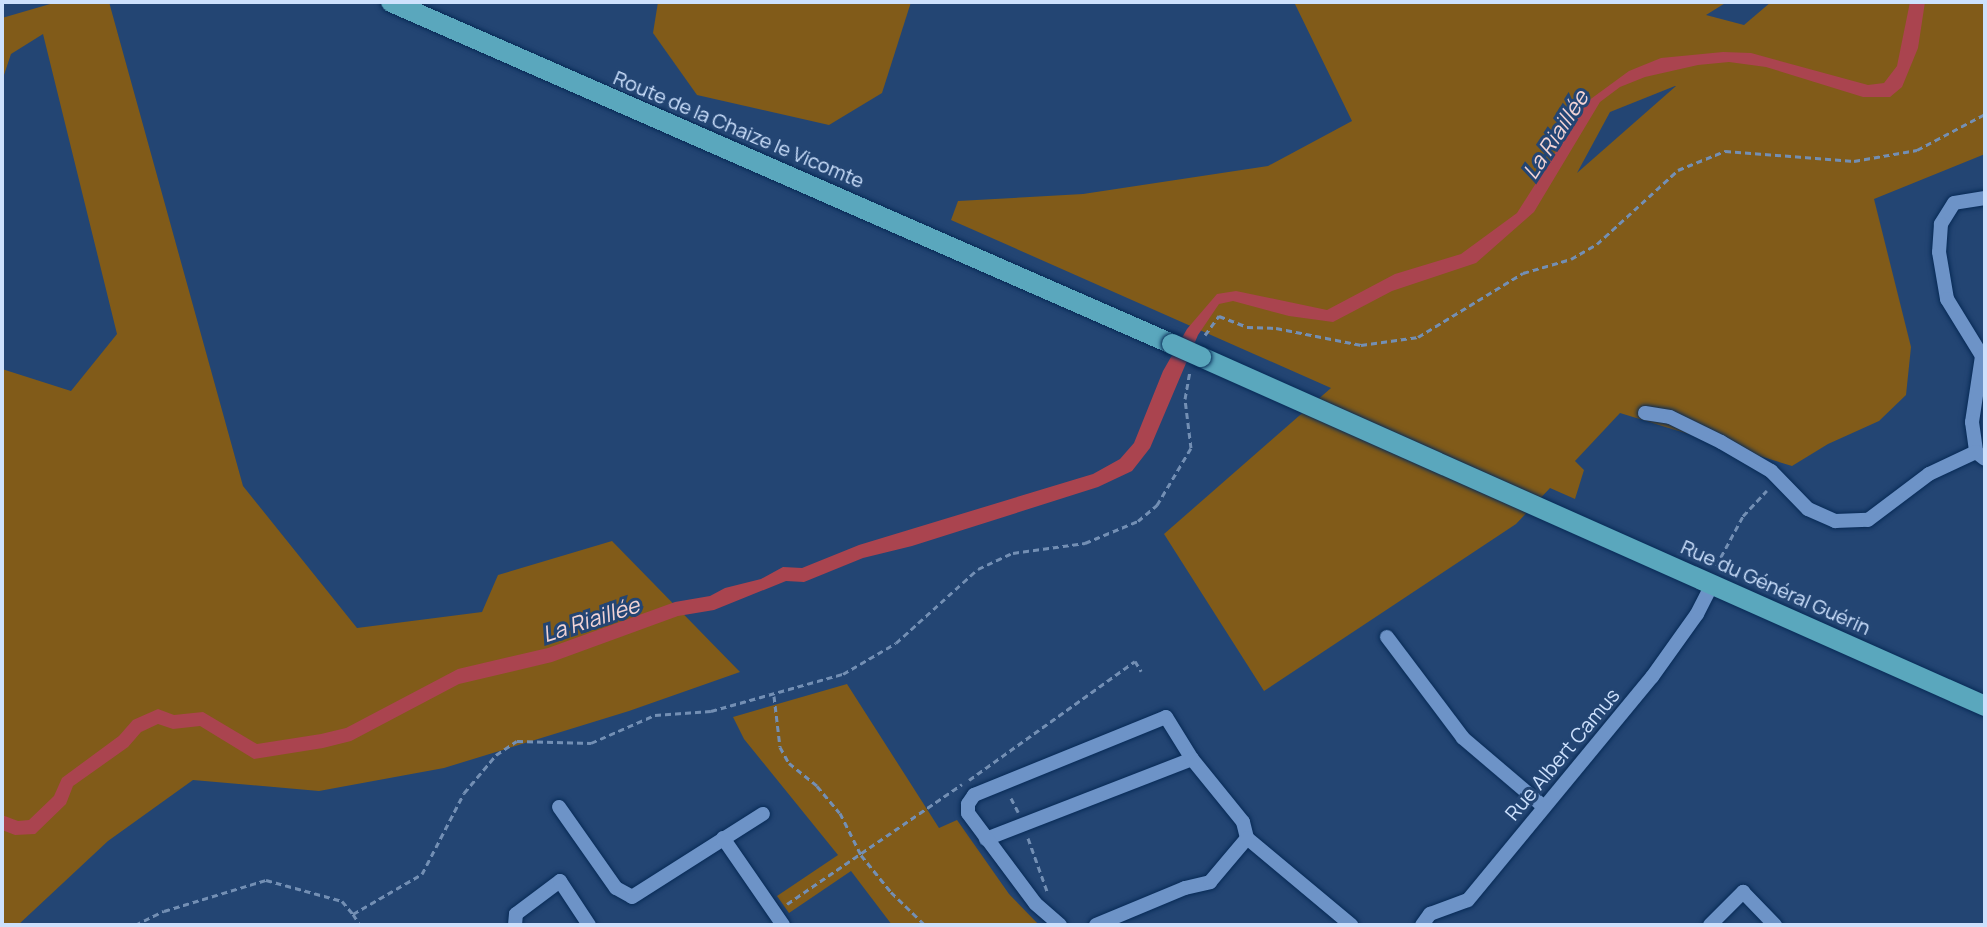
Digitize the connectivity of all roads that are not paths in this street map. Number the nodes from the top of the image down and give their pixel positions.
1 (391, 2) edge
2 (1985, 198) edge
3 (1196, 364) joint
4 (1645, 413) dead end
5 (1980, 456) edge
6 (1710, 584) junction
7 (1387, 637) dead end
8 (1985, 706) edge
9 (1192, 759) junction
10 (559, 807) dead end
11 (1544, 807) junction
12 (763, 814) dead end
13 (723, 838) junction
14 (1247, 838) junction
15 (986, 839) junction
16 (515, 925) edge
17 (589, 925) edge
18 (783, 925) edge
19 (1060, 925) edge
20 (1096, 925) edge
21 (1351, 925) edge
22 (1422, 925) edge
23 (1710, 925) edge
24 (1775, 925) edge

1 - 3 main road, Route de la Chaize le Vicomte, bridge
2 - 5 street
3 - 6 main road, Rue du Général Guérin
4 - 5 street
6 - 8 main road, Rue du Général Guérin
6 - 11 street, Rue Albert Camus
7 - 11 street
9 - 14 street
9 - 15 street
9 - 15 street
10 - 13 street
11 - 22 street, Rue Albert Camus
12 - 13 street
13 - 18 street
14 - 20 street
14 - 21 street
15 - 19 street
16 - 17 street
23 - 24 street

